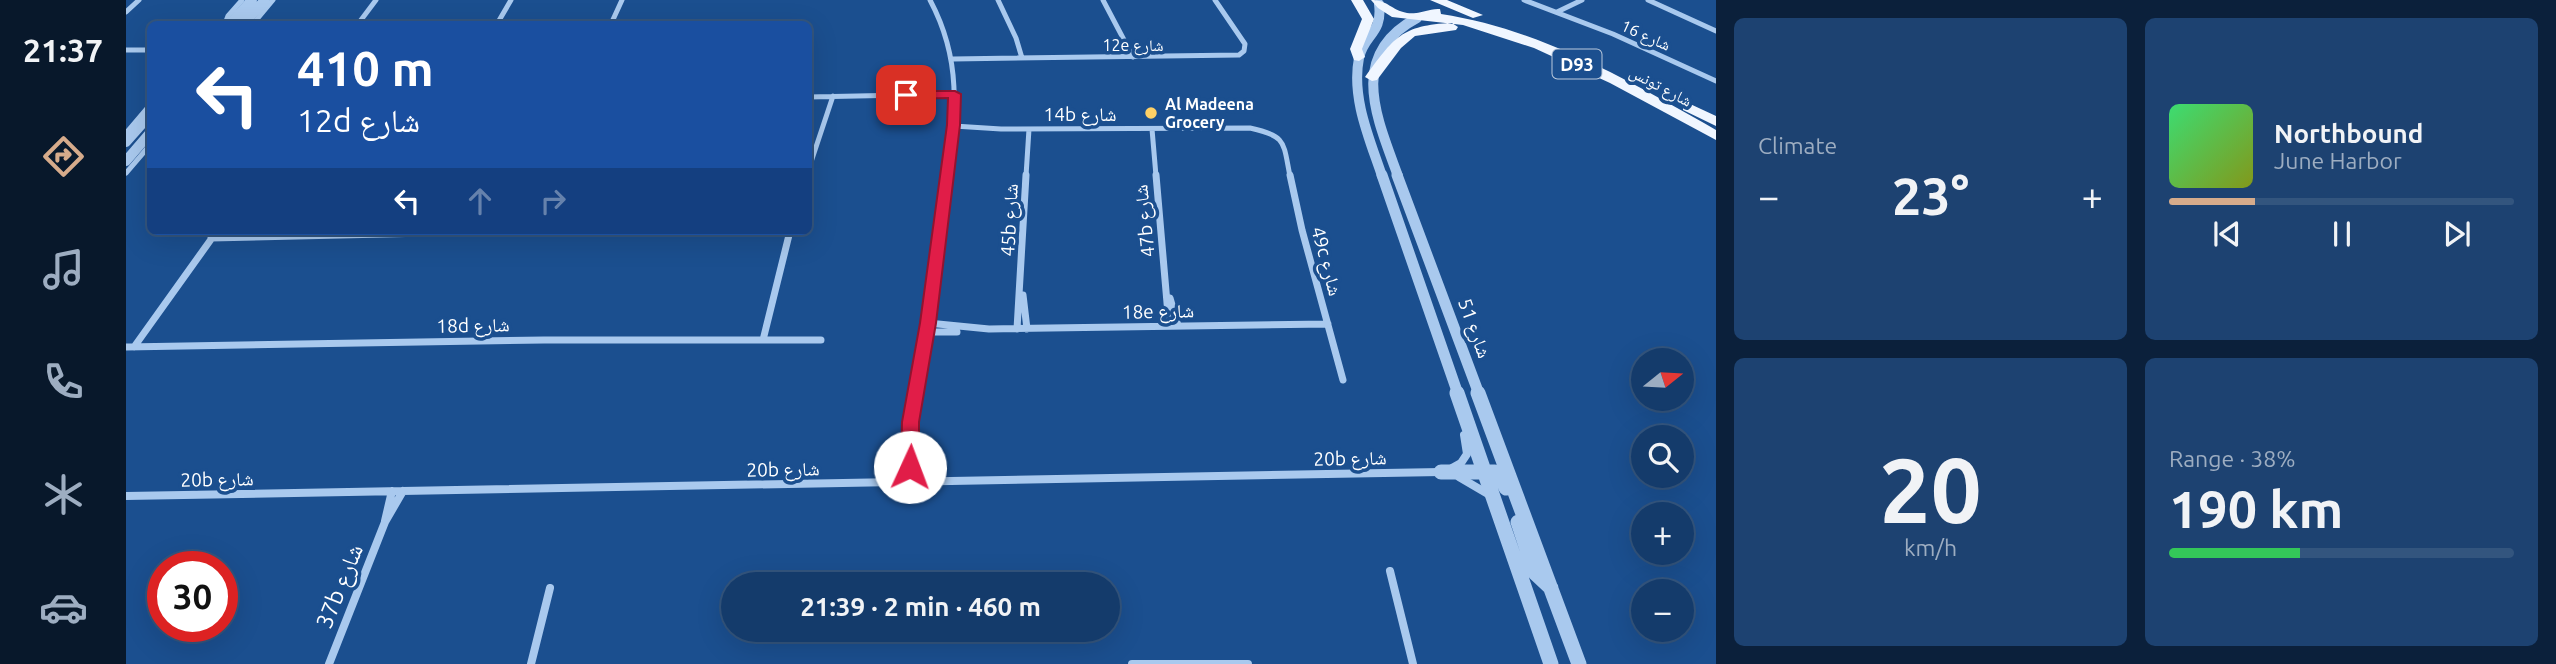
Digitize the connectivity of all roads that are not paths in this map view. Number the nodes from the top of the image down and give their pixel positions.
1 (139, 0) edge
2 (242, 0) edge
3 (252, 0) edge
4 (265, 0) edge
5 (273, 0) edge
6 (376, 0) edge
7 (511, 0) edge
8 (622, 0) edge
9 (930, 0) edge
10 (998, 0) edge
11 (1103, 0) edge
12 (1215, 0) edge
13 (1357, 0) edge
14 (1436, 0) edge
15 (1524, 0) edge
16 (1582, 0) edge
17 (1648, 0) edge
18 (1377, 1) edge
19 (126, 12) edge
20 (1557, 12) junction
21 (1423, 17) junction
22 (228, 21) edge
23 (231, 21) edge
24 (246, 21) edge
25 (256, 21) edge
26 (360, 21) edge
27 (500, 21) edge
28 (612, 21) edge
29 (1716, 31) edge
30 (126, 50) edge
31 (147, 50) edge
32 (1555, 55) junction
33 (1133, 57) junction
34 (1359, 57) junction
35 (1022, 58) junction
36 (953, 59) junction
37 (1372, 77) junction
38 (1716, 81) edge
39 (955, 94) junction
40 (833, 96) junction
41 (812, 97) edge
42 (147, 108) edge
43 (147, 118) edge
44 (1716, 122) edge
45 (953, 128) junction
46 (1025, 129) junction
47 (1149, 129) junction
48 (126, 133) edge
49 (1271, 135) joint
50 (147, 136) edge
51 (1716, 136) edge
52 (126, 142) edge
53 (812, 143) edge
54 (818, 143) junction
55 (147, 148) edge
56 (812, 160) edge
57 (126, 161) edge
58 (126, 173) edge
59 (214, 235) edge
60 (355, 235) edge
61 (789, 235) edge
62 (211, 239) junction
63 (1021, 287) junction
64 (1166, 288) junction
65 (1328, 324) junction
66 (1169, 326) junction
67 (1178, 326) junction
68 (927, 327) junction
69 (1017, 329) junction
70 (1027, 329) junction
71 (763, 340) junction
72 (821, 340) dead end
73 (130, 347) edge
74 (1343, 380) dead end
75 (1464, 407) junction
76 (910, 422) junction
77 (1486, 471) junction
78 (1441, 472) junction
79 (897, 481) junction
80 (909, 481) junction
81 (392, 491) junction
82 (403, 491) junction
83 (126, 496) edge
84 (1496, 501) junction
85 (385, 522) junction
86 (1390, 571) dead end
87 (550, 588) dead end
88 (1551, 588) junction
89 (329, 664) edge
90 (531, 664) edge
91 (1132, 664) edge
92 (1248, 664) edge
93 (1413, 664) edge
94 (1551, 664) edge
95 (1579, 664) edge

1 - 19 street
2 - 22 street
3 - 23 street
4 - 24 street
5 - 25 street
6 - 26 street
7 - 27 street
8 - 28 street
9 - 36 street
10 - 35 street
11 - 33 street
12 - 33 street, 12e شارع
13 - 34 main road
14 - 21 main road
14 - 44 main road, شارع تونس / D93
15 - 20 street, شارع 16
16 - 20 street
17 - 29 street
18 - 21 main road, شارع تونس
18 - 34 street
20 - 38 street, شارع 16
21 - 32 main road, شارع تونس / D93
21 - 37 street, شارع 51
30 - 31 street
32 - 37 main road
32 - 51 main road, شارع تونس / D93
33 - 35 street, 12e شارع
34 - 75 street, شارع 51
35 - 36 street, 12e شارع
36 - 39 street
37 - 88 street, شارع 51
39 - 40 street
39 - 45 street
40 - 41 street
40 - 54 street
42 - 48 street
43 - 52 street
45 - 46 street, 14b شارع
45 - 68 street
46 - 47 street, 14b شارع
46 - 63 street, 45b شارع
47 - 49 street, 14b شارع
47 - 64 street, 47b شارع
49 - 65 street, 49c شارع
50 - 57 street
53 - 54 street
54 - 56 street
55 - 58 street
59 - 62 street
60 - 62 street
61 - 71 street
62 - 73 street
63 - 69 street, 45b شارع
63 - 70 street, 45b شارع
64 - 66 street, 47b شارع
64 - 67 street, 47b شارع
65 - 67 street, 18e شارع
65 - 74 street, 49c شارع
66 - 67 street, 18e شارع
66 - 70 street, 18e شارع
68 - 69 street, 18e شارع
68 - 76 street
69 - 70 street, 18e شارع
71 - 72 street, 18d شارع
71 - 73 street, 18d شارع
75 - 77 street, شارع 51
75 - 78 street
76 - 79 street
76 - 80 street
77 - 78 street
77 - 84 street, شارع 51
77 - 88 street
78 - 80 street, 20b شارع
78 - 84 street, 20b شارع
79 - 80 street, 20b شارع
79 - 82 street, 20b شارع
81 - 82 street, 20b شارع
81 - 83 street, 20b شارع
81 - 85 street, 37b شارع
82 - 85 street, 37b شارع
84 - 94 street, شارع 51
85 - 89 street, 37b شارع
86 - 93 street
87 - 90 street
88 - 95 street, شارع 51
91 - 92 street

